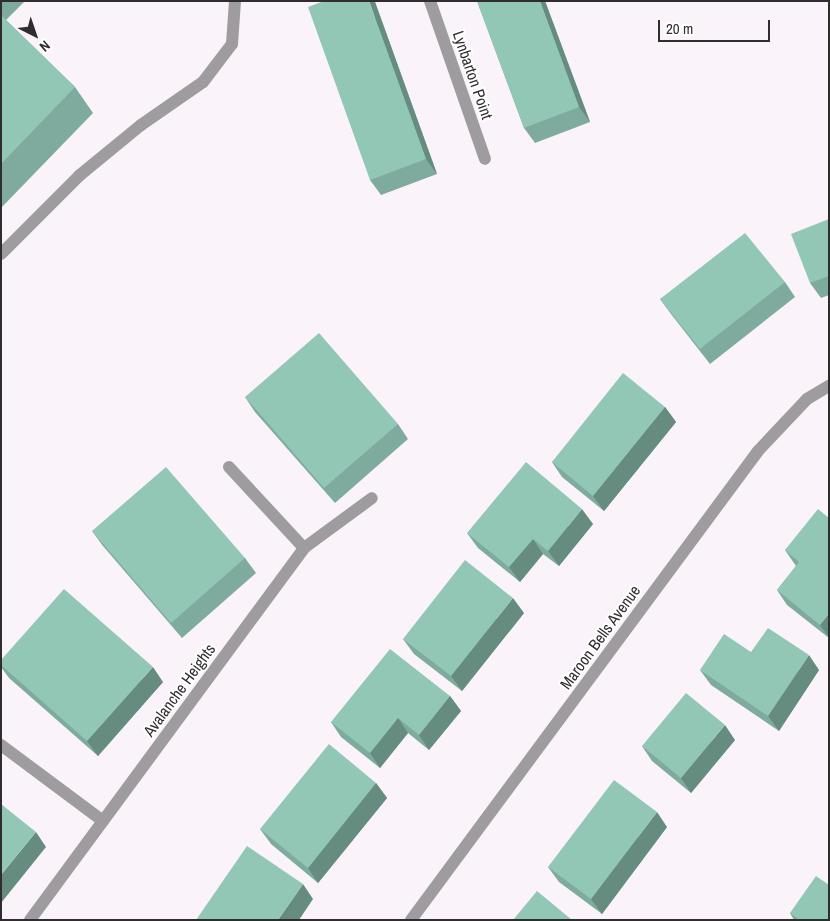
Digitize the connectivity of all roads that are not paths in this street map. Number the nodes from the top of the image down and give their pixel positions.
1 (235, 1) edge
2 (430, 1) edge
3 (485, 159) dead end
4 (1, 254) edge
5 (829, 386) edge
6 (228, 467) dead end
7 (372, 498) dead end
8 (304, 548) junction
9 (1, 745) edge
10 (103, 821) junction
11 (30, 920) edge
12 (412, 920) edge

1 - 4 street
2 - 3 street, Lynbarton Point
5 - 12 street, Maroon Bells Avenue
6 - 8 street
7 - 8 street, Avalanche Heights
8 - 10 street, Avalanche Heights
9 - 10 street
10 - 11 street, Avalanche Heights

